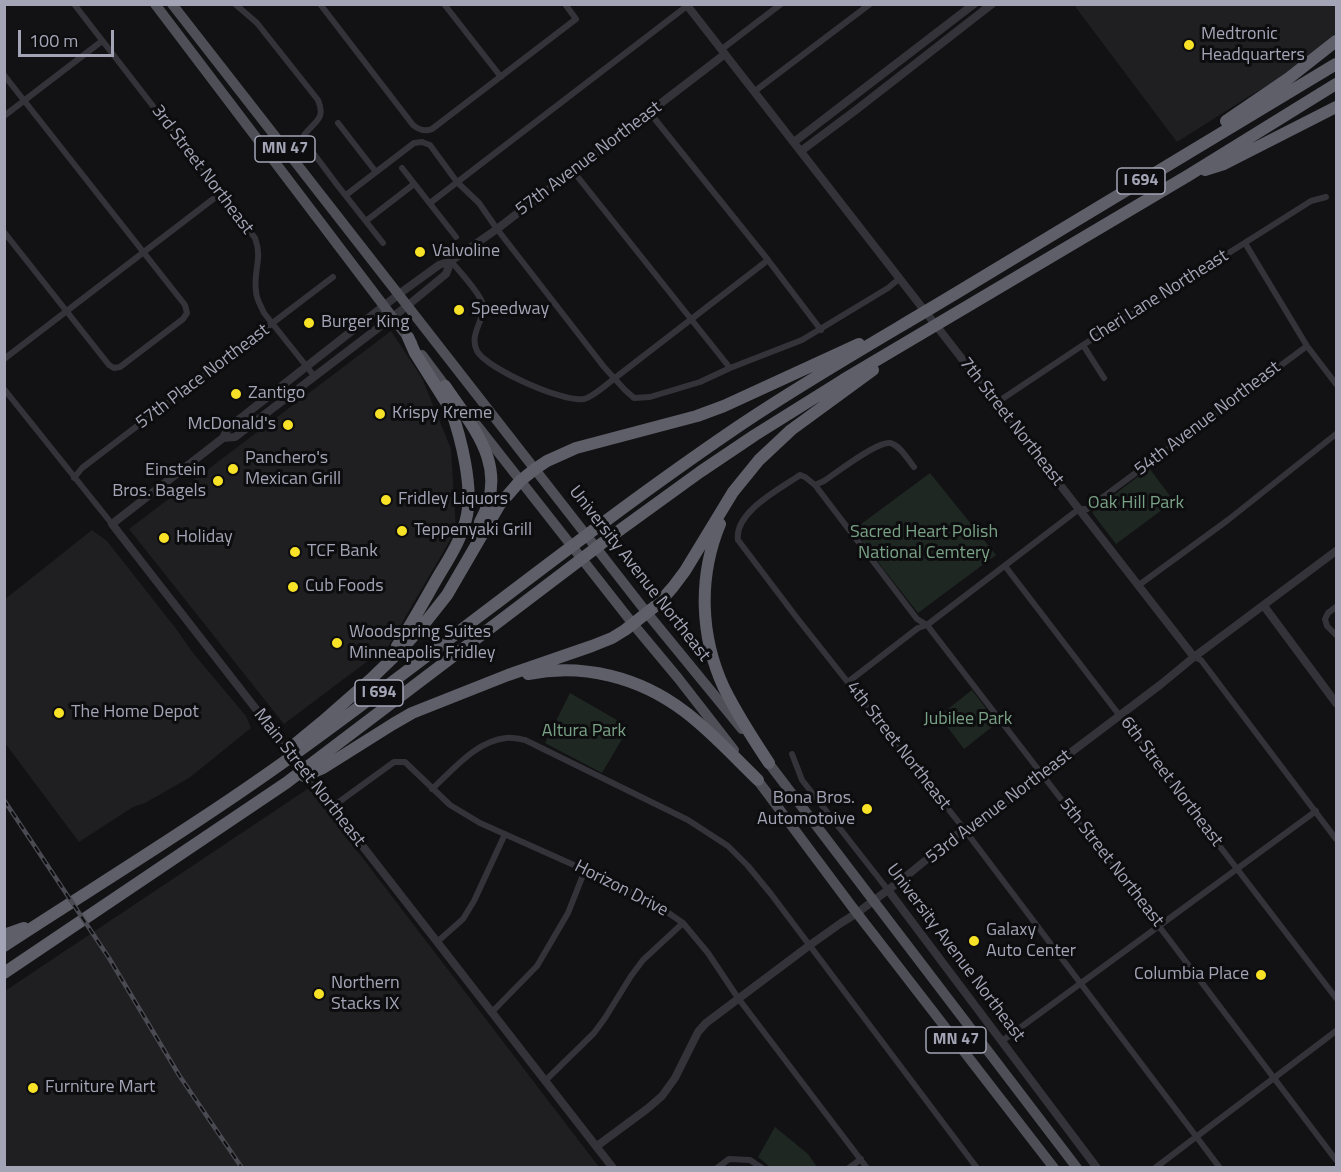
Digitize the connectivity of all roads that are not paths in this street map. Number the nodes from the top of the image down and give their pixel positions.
1 (74, 4) edge
2 (155, 4) edge
3 (172, 4) edge
4 (235, 4) edge
5 (320, 4) edge
6 (444, 4) edge
7 (565, 4) edge
8 (780, 4) edge
9 (870, 4) edge
10 (974, 4) edge
11 (992, 4) edge
12 (687, 5) edge
13 (102, 41) junction
14 (1335, 43) edge
15 (723, 52) junction
16 (1336, 64) edge
17 (4, 75) edge
18 (501, 77) junction
19 (872, 82) junction
20 (1336, 84) edge
21 (755, 91) junction
22 (880, 92) junction
23 (24, 100) junction
24 (1336, 107) edge
25 (650, 112) junction
26 (4, 116) edge
27 (338, 123) dead end
28 (794, 142) junction
29 (801, 151) junction
30 (402, 168) dead end
31 (573, 171) junction
32 (376, 172) junction
33 (1190, 175) junction
34 (458, 182) junction
35 (414, 184) junction
36 (221, 193) junction
37 (346, 195) junction
38 (1326, 197) dead end
39 (430, 203) junction
40 (1096, 209) junction
41 (366, 221) junction
42 (497, 229) junction
43 (4, 231) edge
44 (456, 237) dead end
45 (383, 243) dead end
46 (1245, 243) junction
47 (144, 252) junction
48 (768, 260) junction
49 (451, 261) junction
50 (333, 277) dead end
51 (899, 279) junction
52 (399, 294) junction
53 (384, 306) junction
54 (407, 306) junction
55 (67, 311) junction
56 (393, 318) junction
57 (690, 319) junction
58 (912, 320) junction
59 (272, 323) junction
60 (821, 330) junction
61 (922, 333) junction
62 (408, 337) junction
63 (1083, 345) junction
64 (1307, 346) junction
65 (4, 358) edge
66 (306, 366) junction
67 (730, 368) junction
68 (315, 377) junction
69 (615, 378) junction
70 (1104, 378) dead end
71 (1336, 384) edge
72 (445, 386) junction
73 (4, 389) edge
74 (996, 403) junction
75 (1336, 434) edge
76 (223, 438) junction
77 (914, 467) dead end
78 (535, 469) junction
79 (751, 469) junction
80 (74, 478) junction
81 (520, 481) junction
82 (814, 485) junction
83 (1079, 509) junction
84 (112, 524) junction
85 (1336, 551) edge
86 (1005, 566) junction
87 (1139, 585) junction
88 (1264, 606) junction
89 (1336, 607) edge
90 (647, 613) junction
91 (633, 624) junction
92 (927, 625) junction
93 (1336, 635) edge
94 (408, 642) junction
95 (1194, 657) junction
96 (848, 682) junction
97 (361, 688) junction
98 (458, 695) junction
99 (1336, 703) edge
100 (1120, 715) junction
101 (792, 754) dead end
102 (769, 763) junction
103 (1042, 774) junction
104 (758, 780) junction
105 (286, 783) junction
106 (432, 789) junction
107 (332, 807) junction
108 (1316, 811) junction
109 (189, 826) junction
110 (964, 829) junction
111 (505, 834) junction
112 (1336, 839) edge
113 (1238, 868) junction
114 (585, 870) junction
115 (888, 890) junction
116 (874, 901) junction
117 (857, 913) junction
118 (39, 923) junction
119 (683, 923) junction
120 (1159, 926) junction
121 (4, 935) edge
122 (437, 942) junction
123 (810, 945) junction
124 (4, 946) edge
125 (4, 973) edge
126 (1081, 984) junction
127 (738, 998) junction
128 (1336, 998) edge
129 (492, 1012) junction
130 (1336, 1031) edge
131 (1002, 1041) junction
132 (1274, 1078) junction
133 (545, 1080) junction
134 (1196, 1136) junction
135 (597, 1146) junction
136 (861, 1159) junction
137 (1336, 1160) edge
138 (613, 1167) edge
139 (717, 1167) edge
140 (762, 1167) edge
141 (849, 1167) edge
142 (867, 1167) edge
143 (978, 1167) edge
144 (1054, 1167) edge
145 (1077, 1167) edge
146 (1097, 1167) edge
147 (1155, 1167) edge
148 (1220, 1167) edge

1 - 13 street, 3rd Street Northeast
2 - 53 main road, University Avenue Northeast / MN 47
3 - 52 main road, University Avenue Northeast / MN 47
4 - 37 street
5 - 18 street
6 - 18 street
7 - 18 street
8 - 15 street
9 - 21 street
10 - 19 street
11 - 22 street
12 - 15 street, 7th Street Northeast
12 - 34 street
13 - 23 street
13 - 36 street, 3rd Street Northeast
14 - 40 highway
15 - 21 street, 7th Street Northeast
15 - 25 street, 57th Avenue Northeast
16 - 40 highway, I 694
17 - 23 street
19 - 22 street
19 - 28 street
20 - 33 highway, I 694
21 - 28 street, 7th Street Northeast
22 - 29 street
23 - 26 street
23 - 47 street
24 - 33 highway
25 - 31 street, 57th Avenue Northeast
25 - 48 street
27 - 32 street
28 - 29 street, 7th Street Northeast
29 - 51 street, 7th Street Northeast
30 - 35 street
31 - 42 street, 57th Avenue Northeast
31 - 57 street
32 - 34 street
32 - 37 street
33 - 61 highway, I 694
34 - 39 street
34 - 42 street
35 - 39 street
35 - 41 street
36 - 47 street
36 - 59 street, 3rd Street Northeast
37 - 41 street
38 - 46 street, Cheri Lane Northeast
39 - 44 street
40 - 58 highway, I 694
41 - 45 street
42 - 49 street, 57th Avenue Northeast
42 - 69 street
43 - 55 street
46 - 63 street, Cheri Lane Northeast
46 - 64 street
47 - 55 street
47 - 55 street
48 - 57 street
48 - 60 street
49 - 52 street, 57th Avenue Northeast
49 - 54 street, 57th Avenue Northeast
49 - 69 street
50 - 59 street, 57th Place Northeast
51 - 60 street
51 - 74 street, 7th Street Northeast
52 - 53 street, 57th Avenue Northeast
52 - 54 main road, University Avenue Northeast / MN 47
53 - 56 main road, University Avenue Northeast / MN 47
53 - 66 street, 57th Avenue Northeast
54 - 56 street, 57th Avenue Northeast
54 - 78 main road, University Avenue Northeast / MN 47
55 - 65 street
56 - 62 main road, University Avenue Northeast / MN 47
56 - 68 street, 57th Avenue Northeast
57 - 67 street
57 - 69 street
58 - 78 highway
58 - 109 highway, I 694
59 - 66 street, 3rd Street Northeast
59 - 80 street, 57th Place Northeast
60 - 67 street
61 - 79 highway
61 - 105 highway, I 694
62 - 72 main road, University Avenue Northeast / MN 47
62 - 97 highway
63 - 70 street
63 - 74 street, Cheri Lane Northeast
64 - 71 street
64 - 83 street, 54th Avenue Northeast
66 - 68 street, 3rd Street Northeast
66 - 76 street, 57th Avenue Northeast
67 - 69 street
68 - 76 street, 57th Avenue Northeast
72 - 81 main road, University Avenue Northeast / MN 47
72 - 94 highway
73 - 80 street, Main Street Northeast
74 - 83 street, 7th Street Northeast
75 - 87 street
76 - 84 street, 57th Avenue Northeast
77 - 82 street
78 - 81 highway
78 - 90 main road, University Avenue Northeast / MN 47
79 - 90 highway
79 - 102 highway
80 - 84 street, Main Street Northeast
81 - 91 main road, University Avenue Northeast / MN 47
81 - 94 highway
82 - 92 street, 5th Street Northeast
82 - 96 street, 4th Street Northeast
83 - 86 street, 54th Avenue Northeast
83 - 87 street, 7th Street Northeast
84 - 107 street, Main Street Northeast
85 - 88 street, 53rd Avenue Northeast
86 - 92 street, 54th Avenue Northeast
86 - 100 street, 6th Street Northeast
87 - 95 street, 7th Street Northeast
88 - 95 street, 53rd Avenue Northeast
88 - 99 street
89 - 93 street
90 - 91 highway
90 - 102 main road, University Avenue Northeast / MN 47
91 - 98 highway
91 - 104 main road, University Avenue Northeast / MN 47
92 - 96 street, 54th Avenue Northeast
92 - 103 street, 5th Street Northeast
94 - 97 highway
95 - 100 street, 53rd Avenue Northeast
95 - 108 street, 7th Street Northeast
96 - 110 street, 4th Street Northeast
97 - 109 highway
98 - 104 highway
98 - 105 highway
100 - 103 street, 53rd Avenue Northeast
100 - 113 street, 6th Street Northeast
101 - 115 street, University Avenue Northeast
102 - 116 main road, University Avenue Northeast / MN 47
103 - 110 street, 53rd Avenue Northeast
103 - 120 street, 5th Street Northeast
104 - 117 main road, University Avenue Northeast / MN 47
105 - 125 highway, I 694
106 - 107 street, Horizon Drive
106 - 111 street, Horizon Drive
106 - 123 street
107 - 122 street, Main Street Northeast
108 - 112 street, 7th Street Northeast
108 - 113 street
109 - 118 highway, I 694
110 - 115 street, 53rd Avenue Northeast
110 - 126 street, 4th Street Northeast
111 - 114 street, Horizon Drive
111 - 122 street
113 - 120 street
113 - 128 street, 6th Street Northeast
114 - 119 street, Horizon Drive
114 - 129 street
115 - 116 street, 53rd Avenue Northeast
115 - 131 street, University Avenue Northeast
116 - 117 street, 53rd Avenue Northeast
116 - 145 main road, University Avenue Northeast / MN 47
117 - 123 street, 53rd Avenue Northeast
117 - 144 main road, University Avenue Northeast / MN 47
118 - 121 highway
118 - 124 highway, I 694
119 - 127 street, Horizon Drive
119 - 133 street
120 - 126 street
120 - 132 street, 5th Street Northeast
122 - 129 street, Main Street Northeast
123 - 127 street, 53rd Avenue Northeast
123 - 143 street
126 - 131 street
126 - 134 street, 4th Street Northeast
127 - 135 street, 53rd Avenue Northeast
127 - 136 street, Horizon Drive
129 - 133 street, Main Street Northeast
130 - 132 street
131 - 146 street, University Avenue Northeast
132 - 134 street
132 - 137 street, 5th Street Northeast
133 - 135 street, Main Street Northeast
134 - 147 street
134 - 148 street, 4th Street Northeast
135 - 138 street, Main Street Northeast
136 - 141 street
136 - 142 street, Horizon Drive
139 - 140 street

